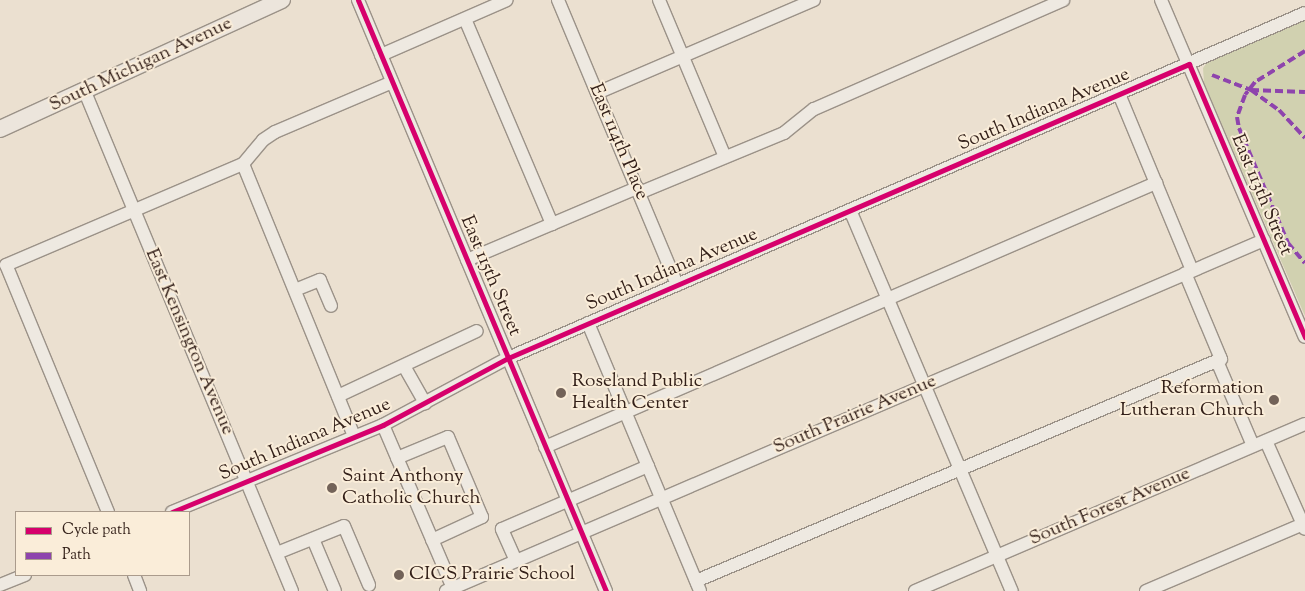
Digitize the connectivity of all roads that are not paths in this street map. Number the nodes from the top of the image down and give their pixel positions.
1 (282, 0) edge
2 (358, 0) edge
3 (507, 0) edge
4 (558, 0) edge
5 (659, 0) edge
6 (814, 0) edge
7 (1062, 0) edge
8 (1161, 0) edge
9 (1305, 13) edge
10 (465, 19) junction
11 (381, 55) junction
12 (683, 57) junction
13 (1188, 64) junction
14 (392, 82) junction
15 (86, 92) junction
16 (597, 93) junction
17 (1119, 94) junction
18 (0, 129) edge
19 (725, 157) junction
20 (243, 164) junction
21 (1156, 182) junction
22 (638, 191) junction
23 (134, 210) junction
24 (850, 210) junction
25 (552, 224) junction
26 (1264, 240) junction
27 (467, 260) junction
28 (1189, 272) junction
29 (677, 285) junction
30 (295, 290) junction
31 (888, 299) junction
32 (330, 306) dead end
33 (588, 323) junction
34 (477, 331) dead end
35 (1305, 337) edge
36 (508, 358) junction
37 (1217, 361) junction
38 (404, 366) junction
39 (925, 385) junction
40 (338, 396) junction
41 (424, 403) junction
42 (625, 412) junction
43 (1305, 424) edge
44 (382, 425) junction
45 (354, 436) junction
46 (1266, 441) junction
47 (1253, 446) junction
48 (545, 447) junction
49 (397, 458) junction
50 (648, 466) junction
51 (960, 468) junction
52 (247, 481) junction
53 (662, 498) junction
54 (567, 500) junction
55 (108, 511) edge
56 (174, 511) edge
57 (1304, 526) edge
58 (582, 534) junction
59 (313, 539) junction
60 (432, 540) junction
61 (277, 553) junction
62 (997, 556) junction
63 (516, 561) junction
64 (22, 576) edge
65 (134, 576) edge
66 (0, 585) edge
67 (369, 585) dead end
68 (696, 587) edge
69 (451, 590) edge
70 (140, 591) edge
71 (292, 591) edge
72 (334, 591) edge
73 (606, 591) edge
74 (915, 591) edge
75 (1012, 591) edge
76 (1146, 591) edge

1 - 15 main road, South Michigan Avenue
2 - 11 street, East 115th Street
3 - 10 street
4 - 16 street, East 114th Place
5 - 12 street
6 - 12 street
7 - 19 street
8 - 13 street, East 113th Street
9 - 13 street, South Indiana Avenue
10 - 11 street
10 - 25 street
11 - 14 street, East 115th Street
12 - 16 street
12 - 19 street
13 - 17 street, South Indiana Avenue
13 - 26 street, East 113th Street
14 - 20 street
14 - 27 street, East 115th Street
15 - 18 main road, South Michigan Avenue
15 - 23 street, East Kensington Avenue
16 - 22 street, East 114th Place
17 - 21 street
17 - 24 street, South Indiana Avenue
19 - 22 street
20 - 23 street
20 - 30 street
21 - 28 street
21 - 31 street
22 - 25 street
22 - 29 street, East 114th Place
23 - 52 street, East Kensington Avenue
23 - 55 street
24 - 29 street, South Indiana Avenue
24 - 31 street
25 - 27 street
26 - 28 street, South Prairie Avenue
26 - 35 street, East 113th Street
27 - 36 street, East 115th Street
28 - 37 street
28 - 39 street, South Prairie Avenue
29 - 33 street, South Indiana Avenue
30 - 32 street
30 - 40 street
31 - 39 street
31 - 42 street
33 - 36 street, South Indiana Avenue
33 - 42 street
34 - 38 street
36 - 41 street, South Indiana Avenue
36 - 48 street, East 115th Street
37 - 47 street
37 - 51 street
38 - 40 street
38 - 41 street
39 - 51 street
39 - 53 street, South Prairie Avenue
40 - 45 street
41 - 44 street, South Indiana Avenue
42 - 48 street
42 - 50 street
43 - 46 street, South Forest Avenue
44 - 45 street, South Indiana Avenue
44 - 49 street
45 - 52 street, South Indiana Avenue
46 - 47 street, South Forest Avenue
46 - 57 street
47 - 62 street, South Forest Avenue
48 - 54 street, East 115th Street
49 - 60 street
49 - 60 street
50 - 53 street
50 - 54 street
51 - 62 street
51 - 68 street
52 - 56 street, South Indiana Avenue
52 - 61 street, East Kensington Avenue
53 - 58 street, South Prairie Avenue
53 - 68 street
54 - 58 street, East 115th Street
54 - 63 street
57 - 76 street
58 - 63 street, South Prairie Avenue
58 - 73 street, East 115th Street
59 - 61 street
59 - 67 street
59 - 72 street
60 - 69 street
61 - 71 street, East Kensington Avenue
62 - 74 street, South Forest Avenue
62 - 75 street
63 - 69 street, South Prairie Avenue
64 - 66 street
65 - 70 street

